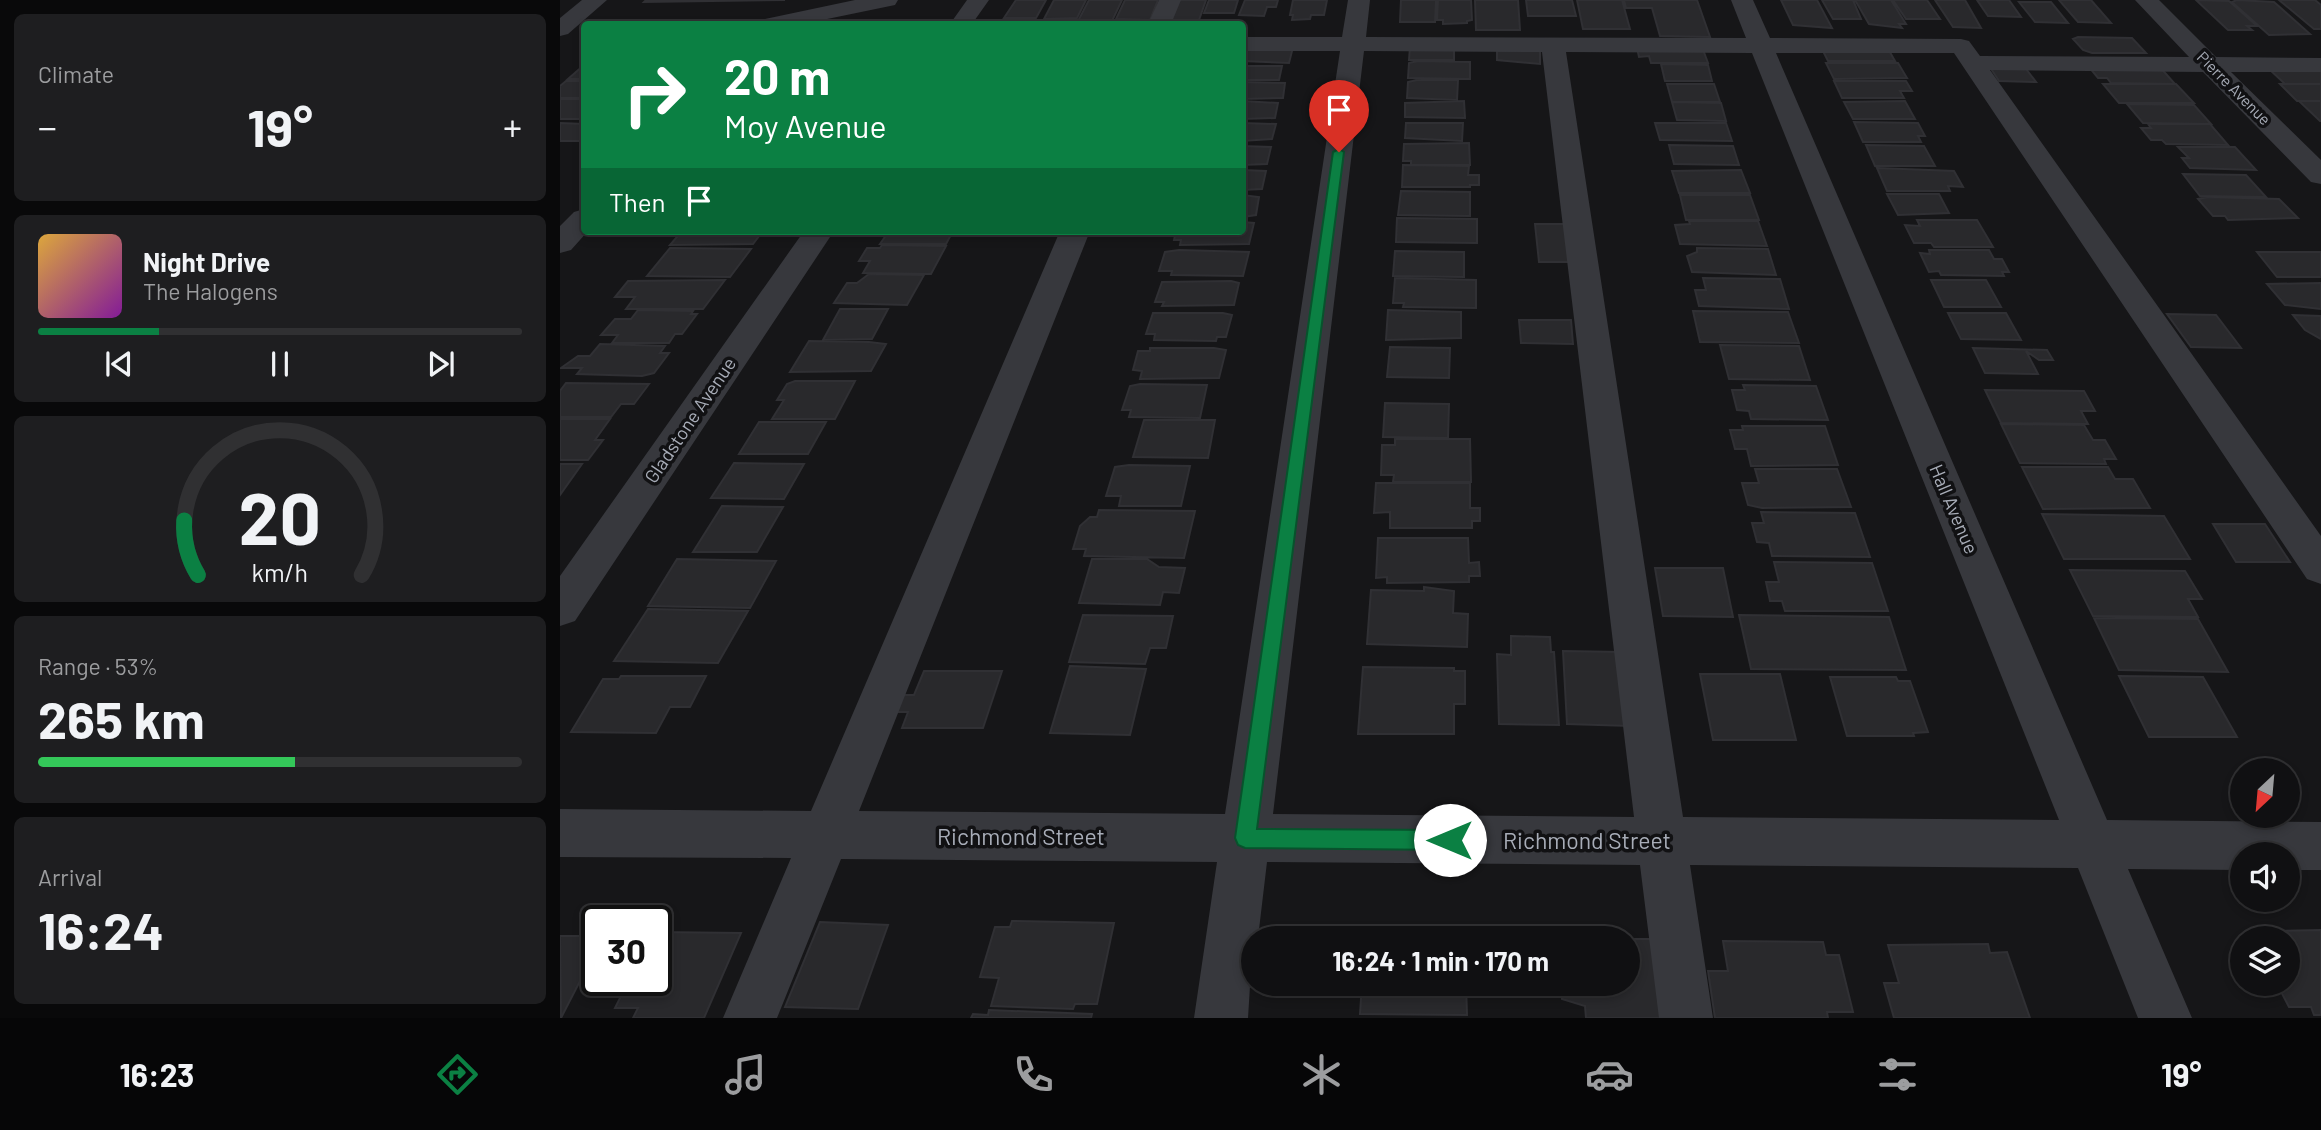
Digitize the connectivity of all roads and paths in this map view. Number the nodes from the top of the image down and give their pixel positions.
1 (596, 0) edge
2 (791, 0) edge
3 (887, 0) edge
4 (1170, 0) edge
5 (1359, 0) edge
6 (1742, 0) edge
7 (2146, 0) edge
8 (978, 1) edge
9 (773, 21) edge
10 (785, 21) edge
11 (963, 21) edge
12 (1161, 21) edge
13 (567, 26) edge
14 (1246, 44) edge
15 (1353, 44) junction
16 (1553, 45) junction
17 (1761, 46) junction
18 (1973, 63) junction
19 (2210, 64) junction
20 (2321, 65) edge
21 (2321, 176) edge
22 (581, 221) edge
23 (816, 235) edge
24 (1072, 235) edge
25 (560, 244) edge
26 (2321, 568) edge
27 (560, 609) edge
28 (560, 833) edge
29 (825, 836) junction
30 (1245, 838) junction
31 (1661, 842) junction
32 (2094, 844) junction
33 (2321, 846) edge
34 (750, 1018) edge
35 (1221, 1018) edge
36 (1686, 1018) edge
37 (2165, 1018) edge

1 - 13 street
2 - 9 street
3 - 10 street
4 - 12 street
5 - 15 street
6 - 17 street, Hall Avenue
7 - 19 street, Pierre Avenue
8 - 11 street
14 - 15 street
15 - 16 street
15 - 30 street
16 - 17 street
16 - 31 street
17 - 18 street
17 - 32 street, Hall Avenue
18 - 19 street
18 - 26 street
19 - 20 street
19 - 21 street, Pierre Avenue
22 - 25 street
23 - 27 street, Gladstone Avenue
24 - 29 street
28 - 29 street, Richmond Street
29 - 30 street, Richmond Street
29 - 34 street
30 - 31 street, Richmond Street
30 - 35 street
31 - 32 street, Richmond Street
31 - 36 street
32 - 33 street, Richmond Street
32 - 37 street, Hall Avenue

